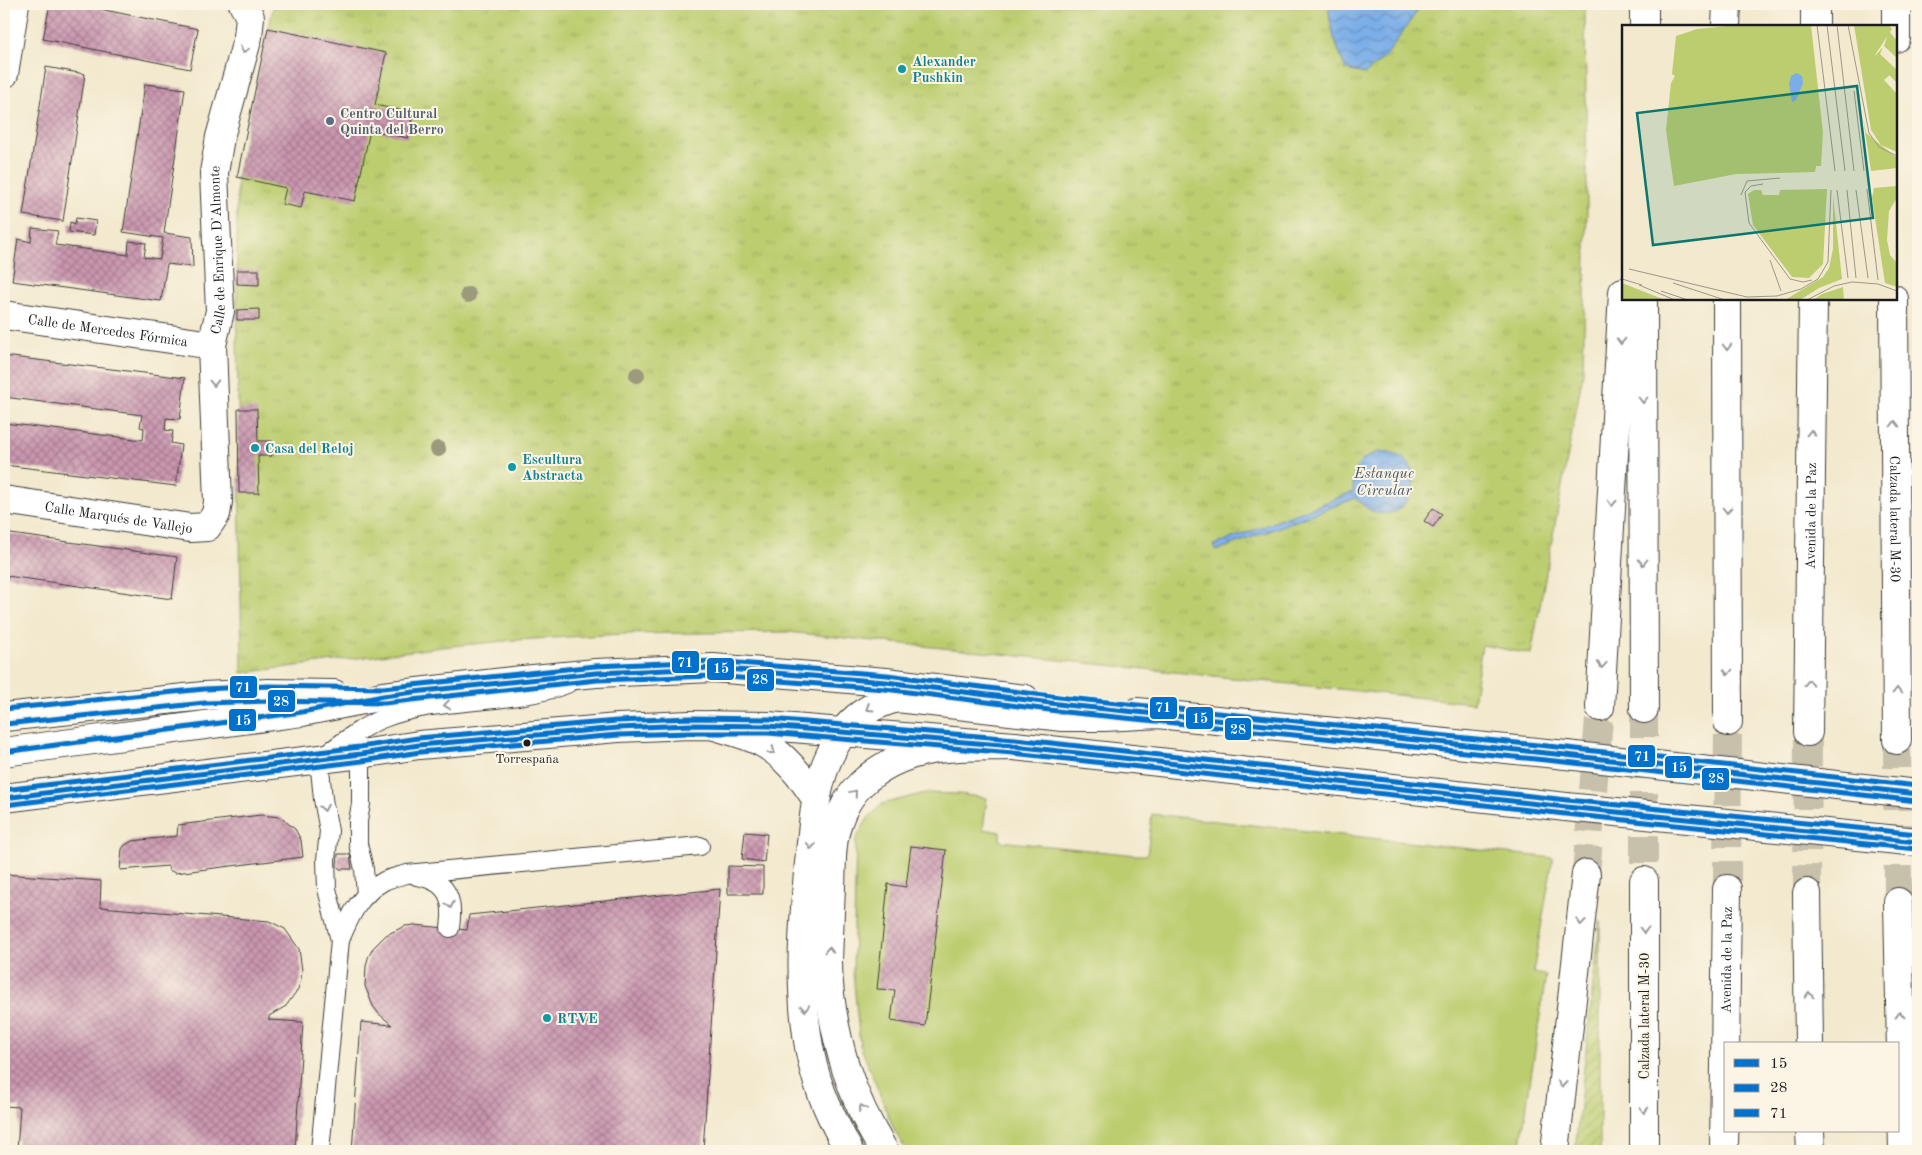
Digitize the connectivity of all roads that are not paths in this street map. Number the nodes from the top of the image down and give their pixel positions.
1 (14, 4) edge
2 (243, 4) edge
3 (1644, 4) edge
4 (1816, 4) edge
5 (1896, 4) edge
6 (1644, 25) edge
7 (1815, 25) edge
8 (1896, 25) edge
9 (4, 74) edge
10 (1623, 300) edge
11 (1643, 300) edge
12 (1727, 300) edge
13 (1813, 300) edge
14 (1894, 300) edge
15 (4, 315) edge
16 (212, 346) junction
17 (4, 500) edge
18 (218, 502) joint
19 (596, 673) junction
20 (383, 696) junction
21 (1600, 707) tunnel mouth
22 (1644, 710) tunnel mouth
23 (1160, 714) junction
24 (4, 717) edge
25 (1728, 722) tunnel mouth
26 (712, 725) junction
27 (1808, 732) tunnel mouth
28 (843, 733) junction
29 (1897, 740) tunnel mouth
30 (1014, 746) junction
31 (4, 752) edge
32 (361, 754) junction
33 (319, 759) junction
34 (1918, 794) edge
35 (4, 798) edge
36 (816, 799) junction
37 (1918, 842) edge
38 (700, 846) dead end
39 (407, 874) junction
40 (1586, 874) tunnel mouth
41 (1644, 881) tunnel mouth
42 (1728, 889) tunnel mouth
43 (1807, 893) tunnel mouth
44 (366, 895) junction
45 (1898, 902) tunnel mouth
46 (450, 928) dead end
47 (340, 940) junction
48 (1726, 1042) edge
49 (1809, 1042) edge
50 (1724, 1132) edge
51 (1810, 1132) edge
52 (320, 1151) edge
53 (849, 1151) edge
54 (884, 1151) edge
55 (1555, 1151) edge
56 (1644, 1151) edge
57 (1724, 1151) edge
58 (1811, 1151) edge
59 (1903, 1151) edge

1 - 9 main road
2 -> 16 main road, Calle de Enrique D'Almonte
3 - 6 main road
4 - 7 main road
5 - 8 main road
10 -> 21 main road
11 -> 22 main road
12 -> 25 main road
27 -> 13 main road, Avenida de la Paz
29 -> 14 main road, Calzada lateral M-30
15 - 16 main road, Calle de Mercedes Fórmica
16 -> 18 main road, Calle de Enrique D'Almonte
17 - 18 main road, Calle Marqués de Vallejo
19 - 20 main road
19 - 23 main road
19 -> 33 lane
20 - 24 main road
20 - 31 main road
23 -> 28 main road
23 - 34 main road, bridge
26 - 28 main road
26 - 32 main road
26 -> 36 main road
28 - 30 main road
28 - 36 main road
30 - 37 main road, bridge
54 -> 30 main road
32 - 33 main road
32 - 44 lane
33 - 35 main road
33 -> 47 lane
36 -> 53 main road
38 - 39 lane
39 - 44 lane
39 -> 46 lane
40 -> 55 main road
41 -> 56 main road, Calzada lateral M-30
42 - 48 main road, Avenida de la Paz
49 -> 43 main road
44 - 47 lane
59 -> 45 main road
47 - 52 lane
50 - 57 main road, Avenida de la Paz
51 - 58 main road

